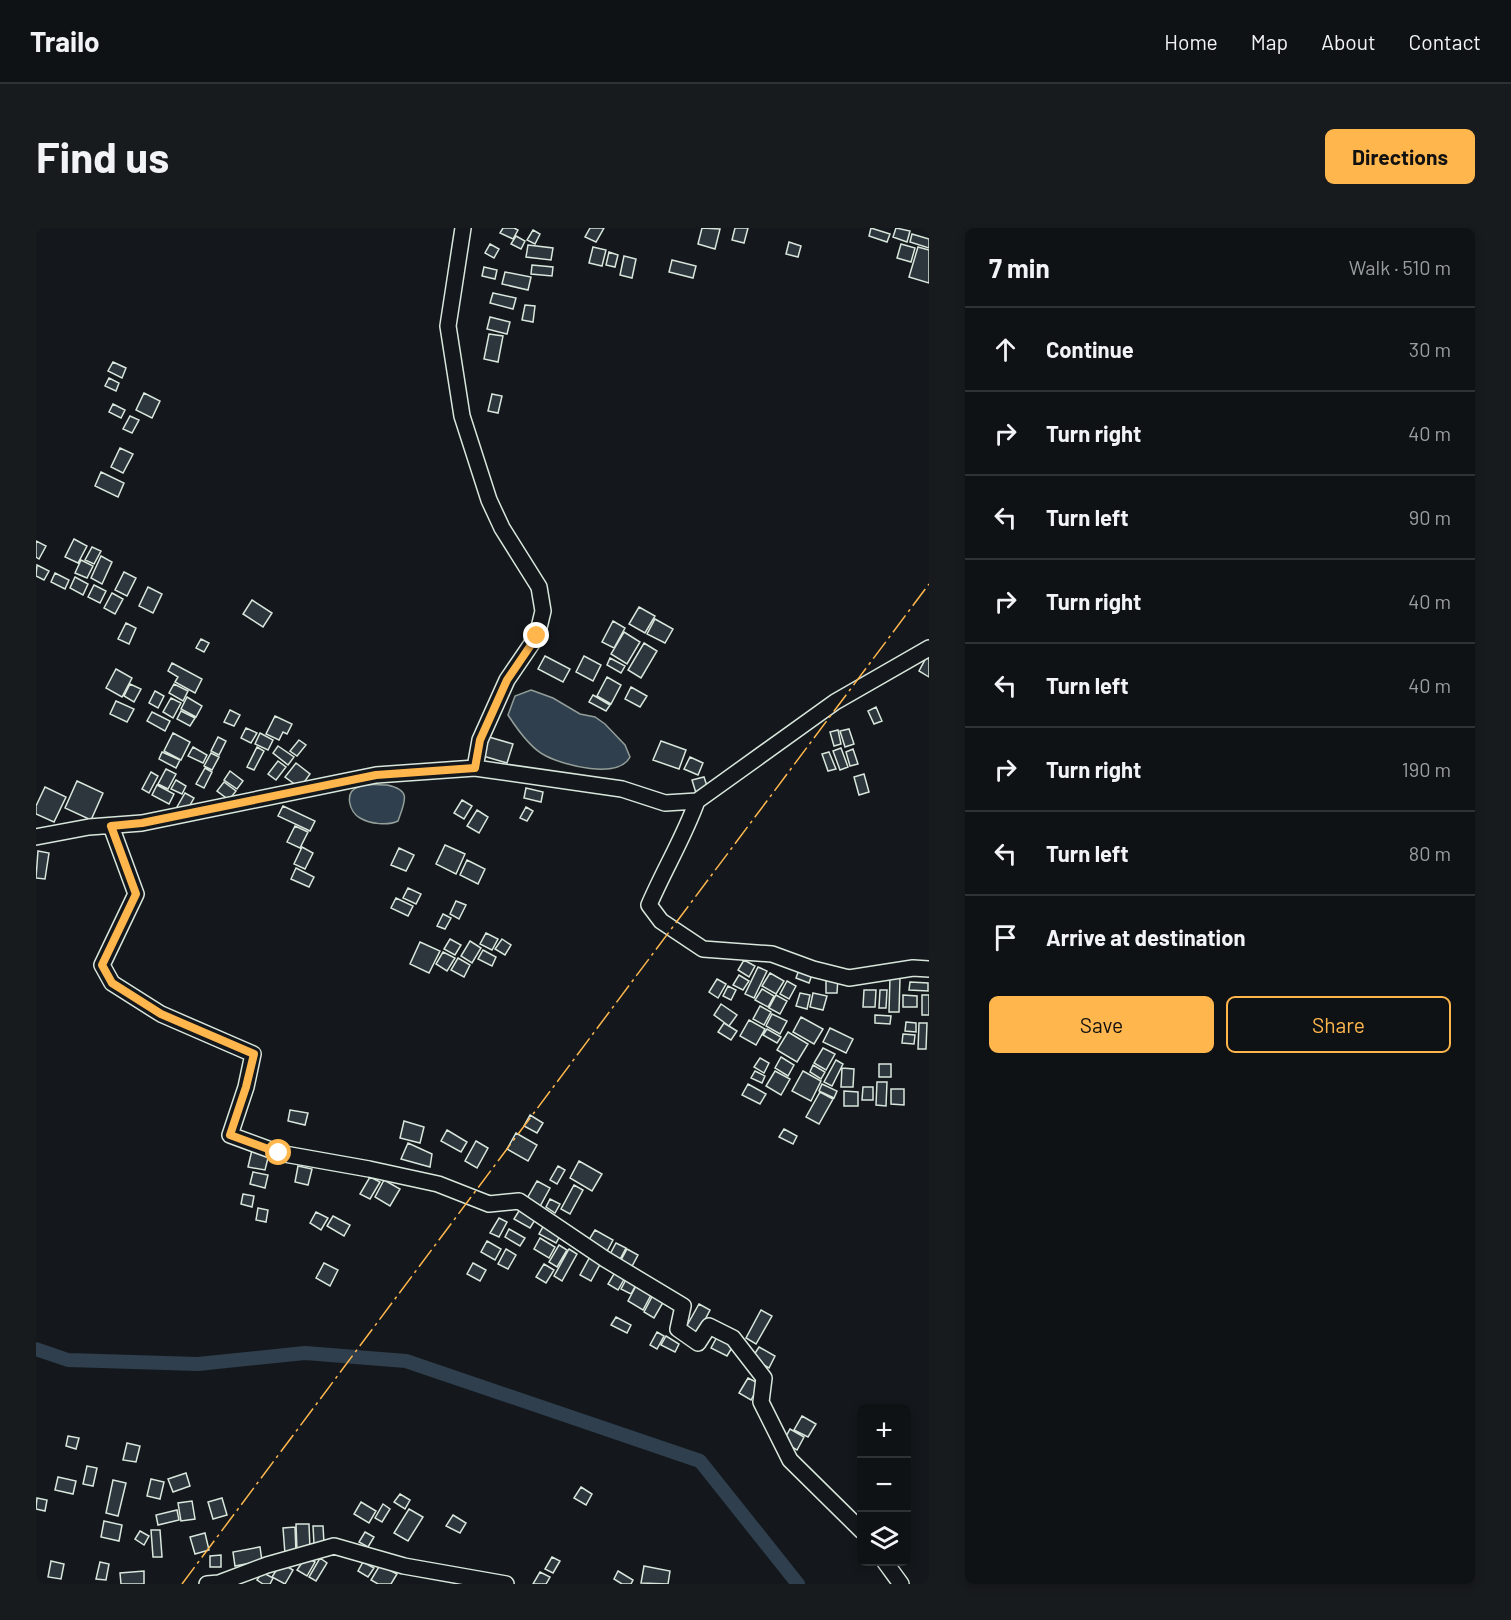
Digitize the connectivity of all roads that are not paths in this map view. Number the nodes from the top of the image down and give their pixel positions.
1 (463, 228) edge
2 (929, 648) edge
3 (475, 768) junction
4 (697, 801) junction
5 (111, 826) junction
6 (36, 837) edge
7 (929, 969) edge
8 (857, 1527) edge
9 (888, 1566) edge
10 (207, 1584) edge
11 (506, 1584) edge
12 (901, 1584) edge

1 - 3 street
2 - 4 street
3 - 4 street
3 - 5 street
4 - 7 street
5 - 6 street
5 - 8 street
9 - 12 street
10 - 11 street

